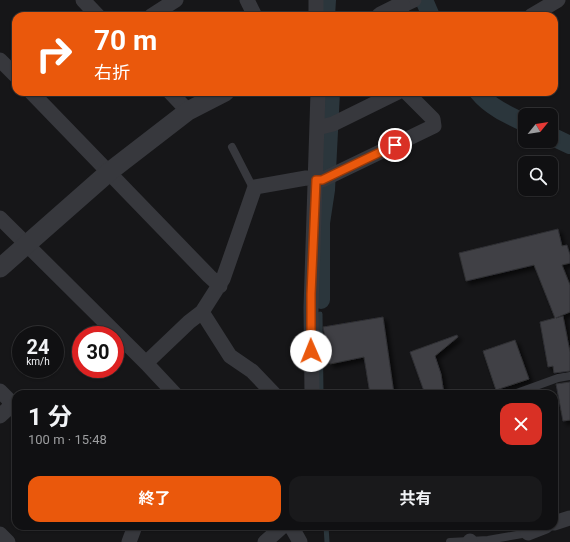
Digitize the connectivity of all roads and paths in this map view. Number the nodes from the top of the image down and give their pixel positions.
1 (83, 0) edge
2 (176, 0) edge
3 (247, 0) edge
4 (316, 0) edge
5 (558, 0) edge
6 (408, 3) edge
7 (94, 12) edge
8 (157, 12) edge
9 (254, 12) edge
10 (316, 12) edge
11 (389, 12) edge
12 (538, 12) edge
13 (0, 60) edge
14 (12, 72) edge
15 (36, 96) edge
16 (174, 96) edge
17 (217, 96) edge
18 (319, 96) edge
19 (389, 96) edge
20 (410, 96) edge
21 (188, 111) junction
22 (325, 126) junction
23 (232, 147) dead end
24 (109, 172) junction
25 (322, 179) junction
26 (255, 187) junction
27 (0, 218) edge
28 (26, 245) junction
29 (0, 268) edge
30 (220, 286) junction
31 (202, 312) junction
32 (146, 363) junction
33 (570, 376) edge
34 (0, 390) edge
35 (171, 390) edge
36 (270, 390) edge
37 (312, 390) edge
38 (525, 390) edge
39 (12, 404) edge
40 (12, 407) edge
41 (0, 416) edge
42 (570, 518) edge
43 (558, 522) edge
44 (134, 530) edge
45 (278, 530) edge
46 (293, 530) edge
47 (536, 530) edge
48 (528, 533) joint
49 (0, 534) edge
50 (470, 541) edge
51 (8, 542) edge
52 (129, 542) edge
53 (265, 542) edge
54 (300, 542) edge
55 (450, 542) edge

1 - 7 street
2 - 8 street
3 - 9 street
4 - 10 street
5 - 12 street
6 - 11 street
13 - 14 street
15 - 24 street
16 - 21 street
17 - 21 street
18 - 22 street
19 - 22 street
20 - 25 street
21 - 24 street
22 - 25 street
23 - 26 lane
24 - 28 street
24 - 30 street
25 - 26 street
25 - 37 street
26 - 30 street
27 - 28 street
28 - 29 street
28 - 32 street
30 - 31 street
31 - 32 street
31 - 36 street
32 - 35 street
33 - 38 lane
34 - 39 street
40 - 41 street
42 - 43 street
44 - 52 street
45 - 53 street
46 - 54 street
47 - 48 street
48 - 50 lane
49 - 51 street
50 - 55 lane

